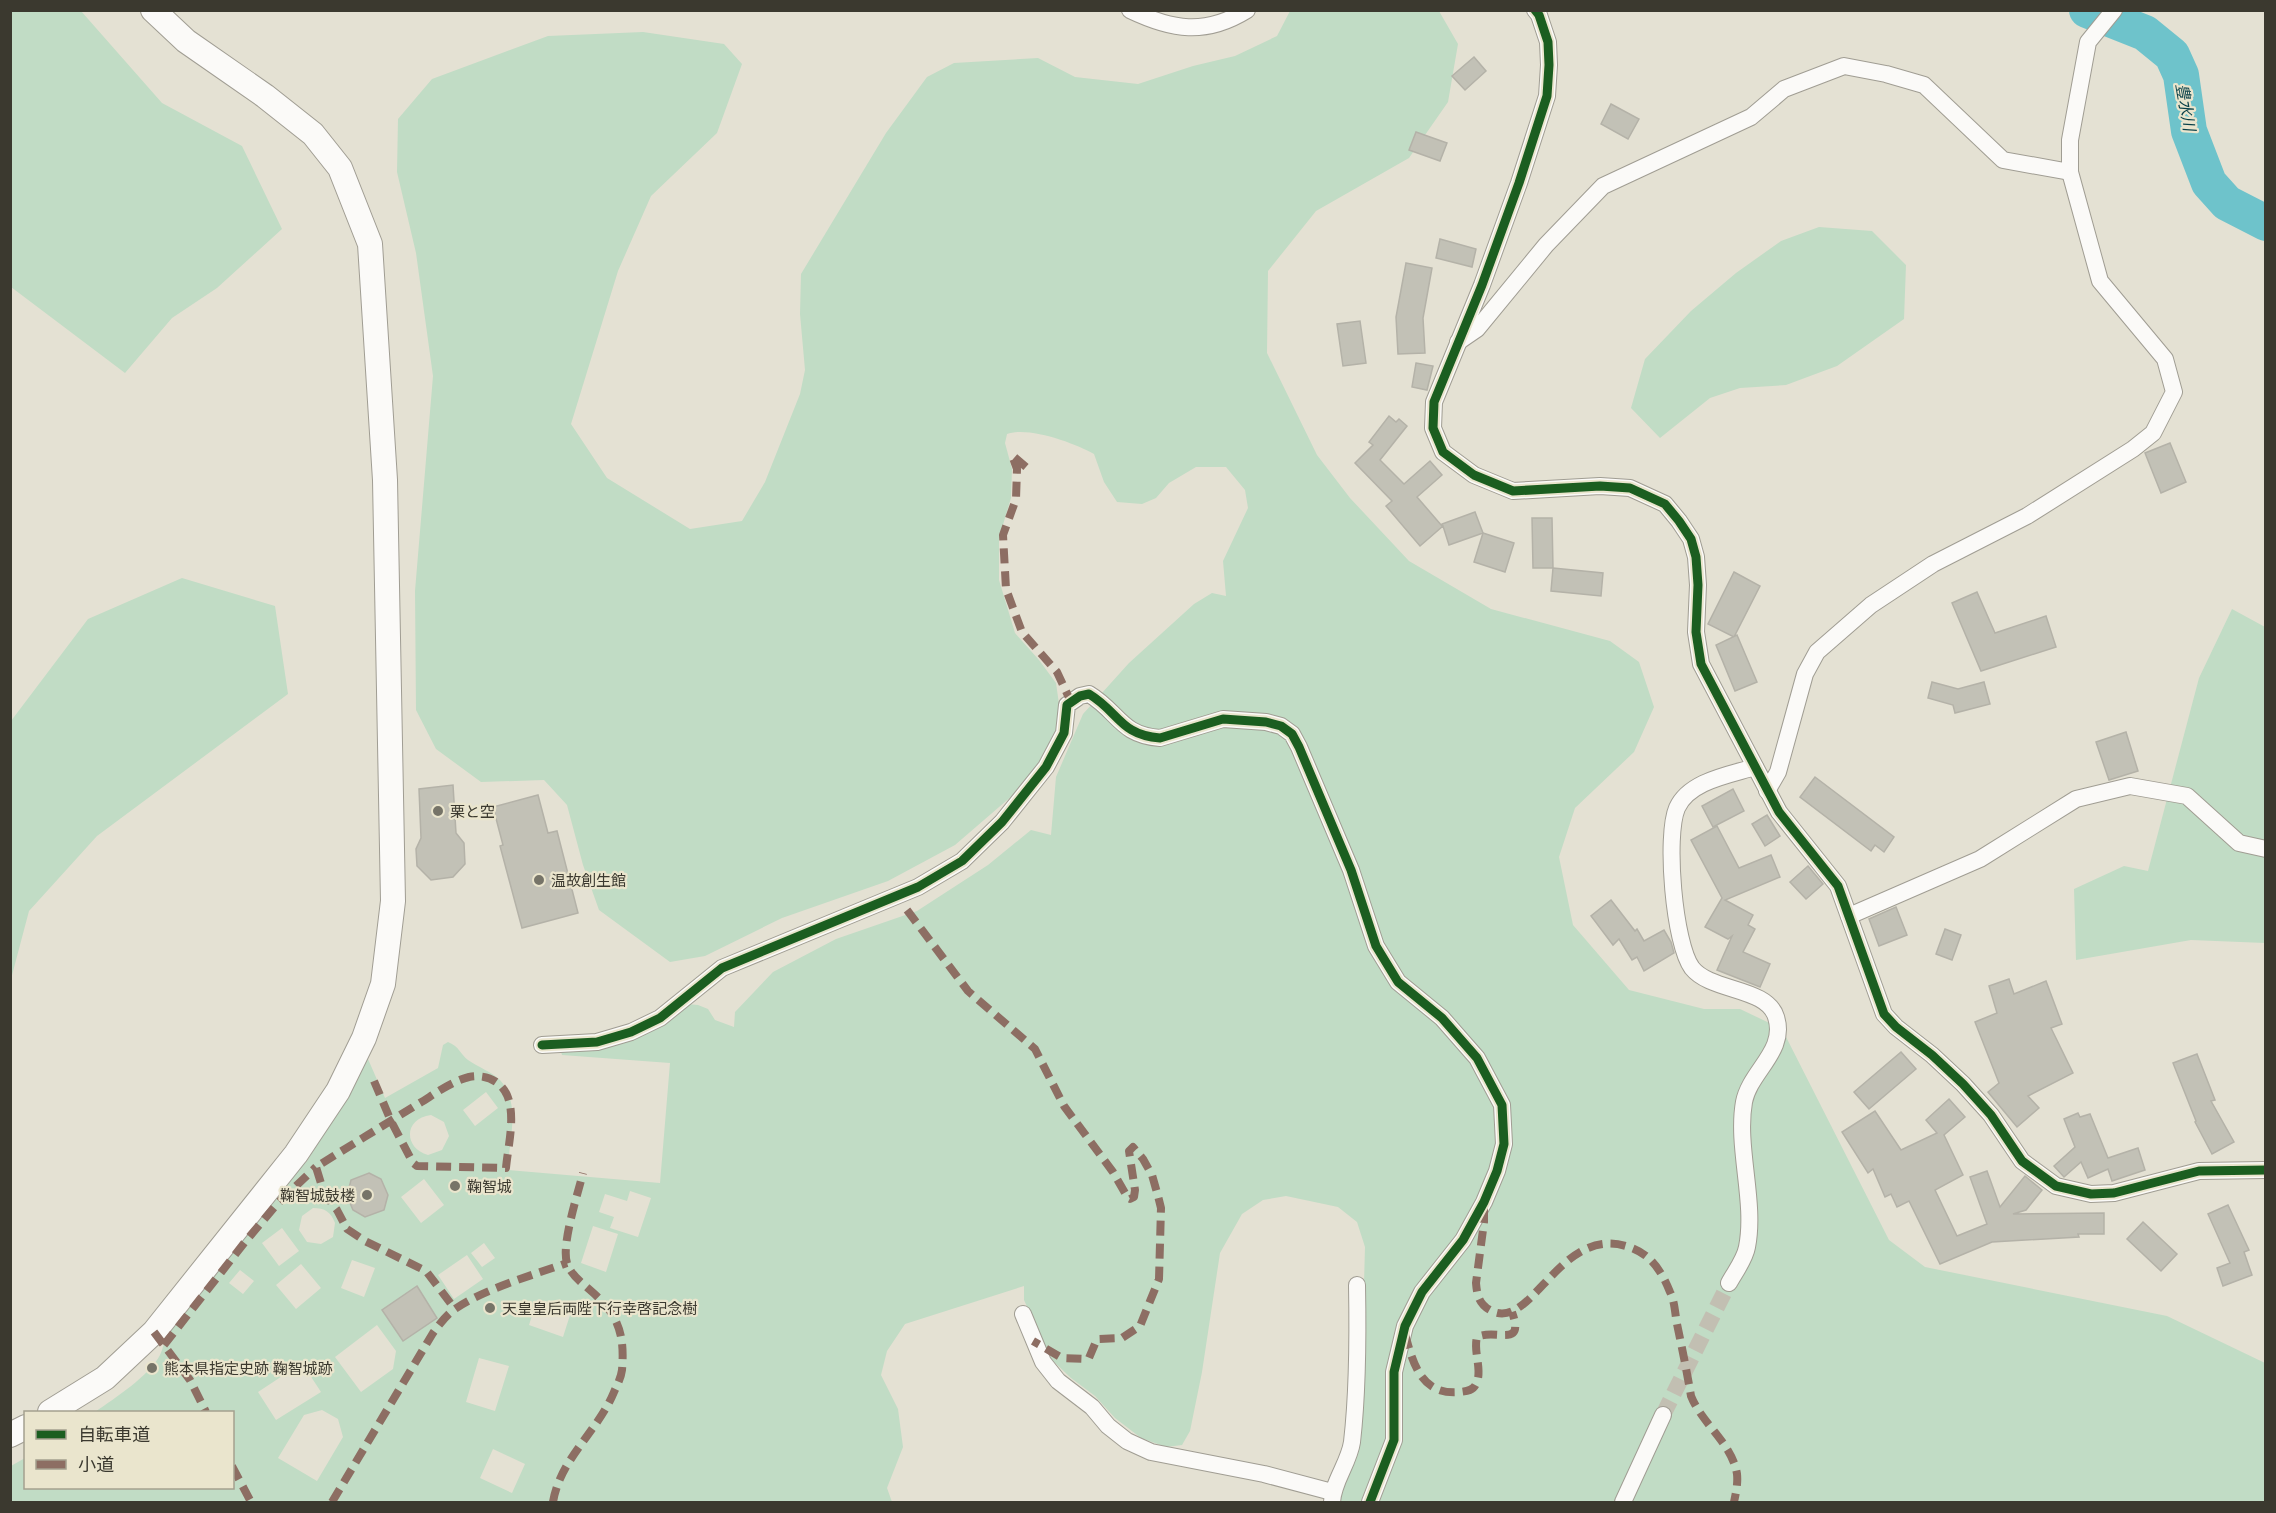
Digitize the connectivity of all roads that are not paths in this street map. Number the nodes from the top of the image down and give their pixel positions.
1 (153, 10) edge
2 (1130, 10) edge
3 (1247, 10) edge
4 (1535, 10) edge
5 (2114, 10) edge
6 (2070, 172) junction
7 (1457, 343) junction
8 (1755, 767) junction
9 (1767, 791) junction
10 (2265, 849) edge
11 (1849, 916) junction
12 (542, 1045) dead end
13 (2265, 1170) edge
14 (1729, 1283) tunnel mouth
15 (1357, 1285) dead end
16 (1023, 1314) dead end
17 (53, 1411) edge
18 (1663, 1415) tunnel mouth
19 (24, 1428) edge
20 (10, 1435) edge
21 (1332, 1497) edge
22 (1370, 1503) edge
23 (1623, 1503) edge

1 - 17 street
2 - 3 street
4 - 7 street
5 - 6 street
6 - 7 street
6 - 9 street
7 - 8 street
8 - 9 street
8 - 14 street
9 - 11 street
10 - 11 street
11 - 13 street
12 - 22 street
15 - 21 street
16 - 21 street
18 - 23 street
19 - 20 street

